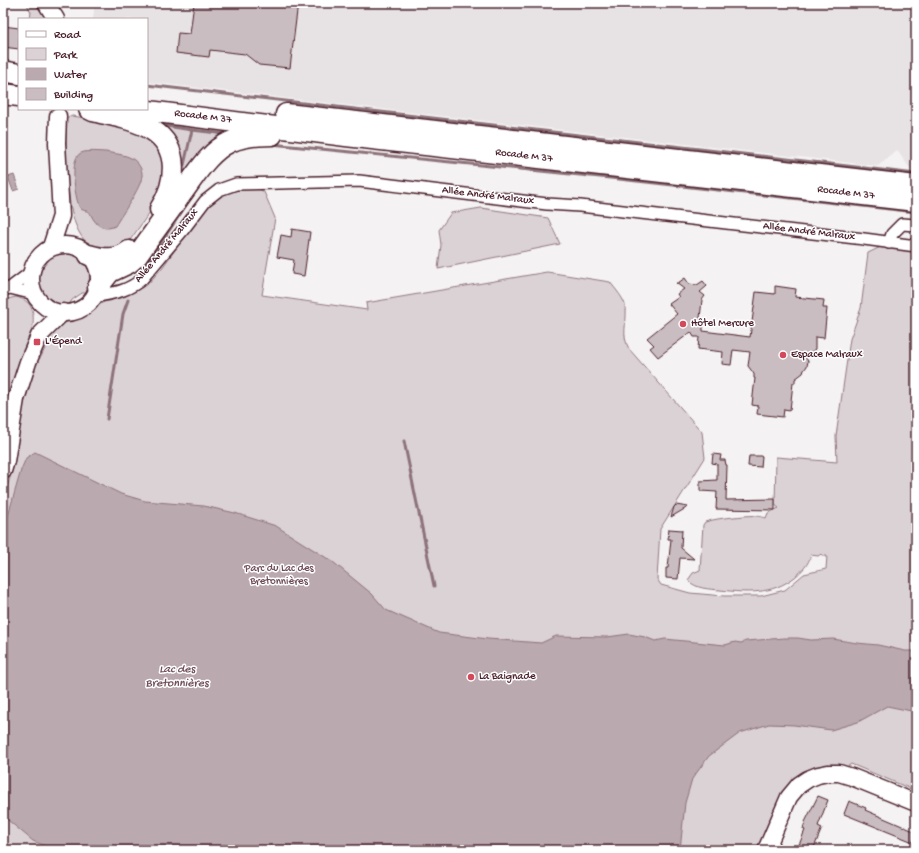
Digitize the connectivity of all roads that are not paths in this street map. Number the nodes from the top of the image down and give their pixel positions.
1 (46, 3) edge
2 (55, 18) edge
3 (3, 71) edge
4 (18, 74) edge
5 (3, 81) edge
6 (18, 83) edge
7 (3, 94) edge
8 (18, 96) edge
9 (148, 98) edge
10 (92, 110) edge
11 (141, 110) edge
12 (58, 116) dead end
13 (346, 136) junction
14 (916, 186) edge
15 (916, 201) edge
16 (61, 216) junction
17 (916, 225) edge
18 (888, 242) junction
19 (916, 246) edge
20 (51, 247) junction
21 (83, 251) junction
22 (31, 272) junction
23 (7, 289) edge
24 (96, 292) junction
25 (37, 298) junction
26 (63, 312) junction
27 (39, 336) junction
28 (3, 471) edge
29 (916, 803) edge
30 (766, 850) edge

1 - 2 street
3 - 4 highway
5 - 6 highway
7 - 8 highway
9 - 14 highway, Rocade M 37
10 - 21 highway
11 - 13 highway, Rocade M 37
12 - 16 street
13 - 15 highway, Rocade M 37
13 - 24 highway
16 - 20 street
16 - 21 street
17 - 18 street
18 - 19 street, Allée André Malraux
18 - 24 street, Allée André Malraux
20 - 21 street
20 - 22 street
21 - 24 street
22 - 23 street
22 - 25 street
23 - 25 street
24 - 26 street
25 - 26 street
25 - 27 street
26 - 27 street
27 - 28 street
29 - 30 street

